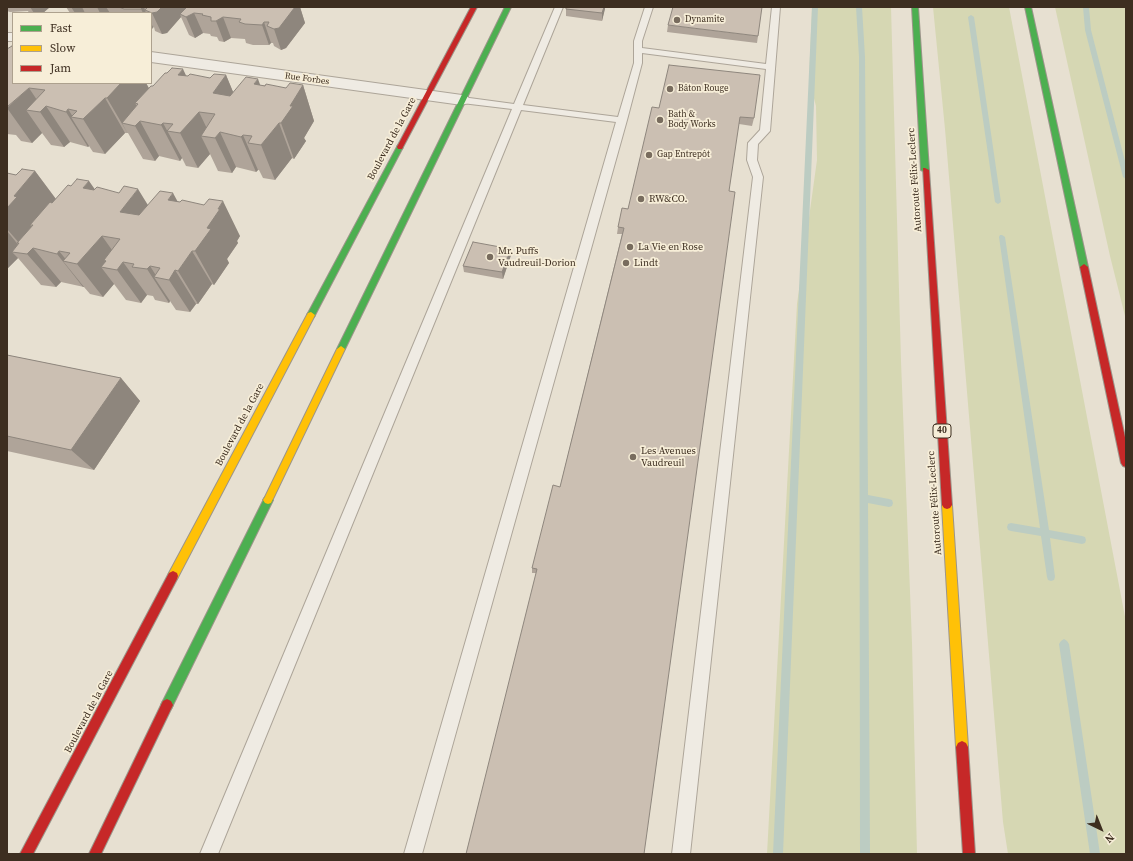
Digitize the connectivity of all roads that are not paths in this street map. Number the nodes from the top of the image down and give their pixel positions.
1 (474, 7) edge
2 (508, 7) edge
3 (558, 7) edge
4 (648, 7) edge
5 (776, 7) edge
6 (915, 7) edge
7 (1028, 7) edge
8 (638, 50) junction
9 (152, 57) edge
10 (771, 67) junction
11 (428, 95) junction
12 (462, 100) junction
13 (516, 108) junction
14 (622, 120) junction
15 (1126, 463) edge
16 (26, 854) edge
17 (95, 854) edge
18 (209, 854) edge
19 (413, 854) edge
20 (681, 854) edge
21 (969, 854) edge

1 - 11 main road, Boulevard de la Gare
2 - 12 main road
3 - 13 lane
4 - 8 lane
5 - 10 lane
6 - 21 main road, Autoroute Félix-Leclerc / 40
7 - 15 main road
8 - 10 lane
8 - 14 lane
9 - 11 street, Rue Forbes
10 - 20 lane
11 - 12 street, Rue Forbes
11 - 16 main road, Boulevard de la Gare
12 - 13 lane
12 - 17 main road
13 - 14 lane
13 - 18 lane
14 - 19 lane

